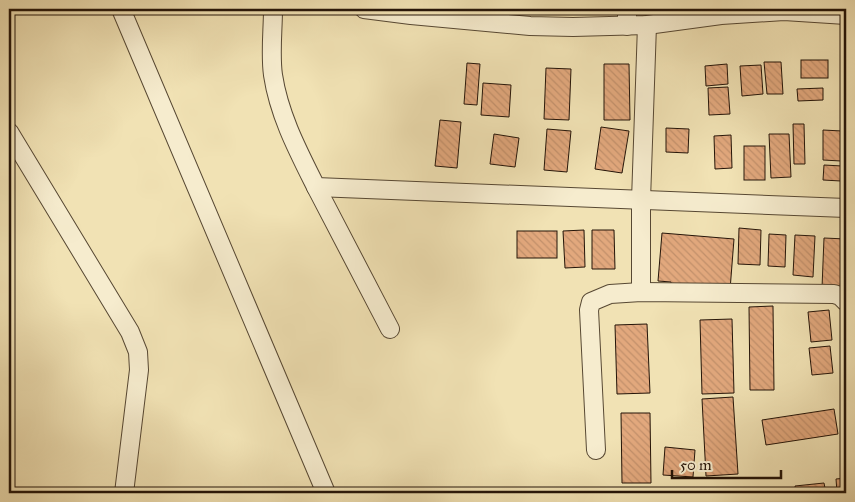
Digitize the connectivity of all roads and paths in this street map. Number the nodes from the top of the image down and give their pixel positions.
1 (121, 9) edge
2 (273, 9) edge
3 (364, 9) edge
4 (412, 12) edge
5 (721, 12) edge
6 (846, 14) edge
7 (626, 17) edge
8 (647, 25) junction
9 (10, 136) edge
10 (316, 187) junction
11 (641, 200) junction
12 (846, 208) edge
13 (641, 292) junction
14 (846, 302) edge
15 (390, 328) dead end
16 (596, 450) dead end
17 (124, 493) edge
18 (326, 493) edge

1 - 18 street
2 - 10 street
3 - 4 street
4 - 7 street
5 - 6 street
5 - 8 street
7 - 8 street
8 - 11 street
9 - 17 street
10 - 11 street
10 - 15 street
11 - 12 street
11 - 13 street
13 - 14 street
13 - 16 street

